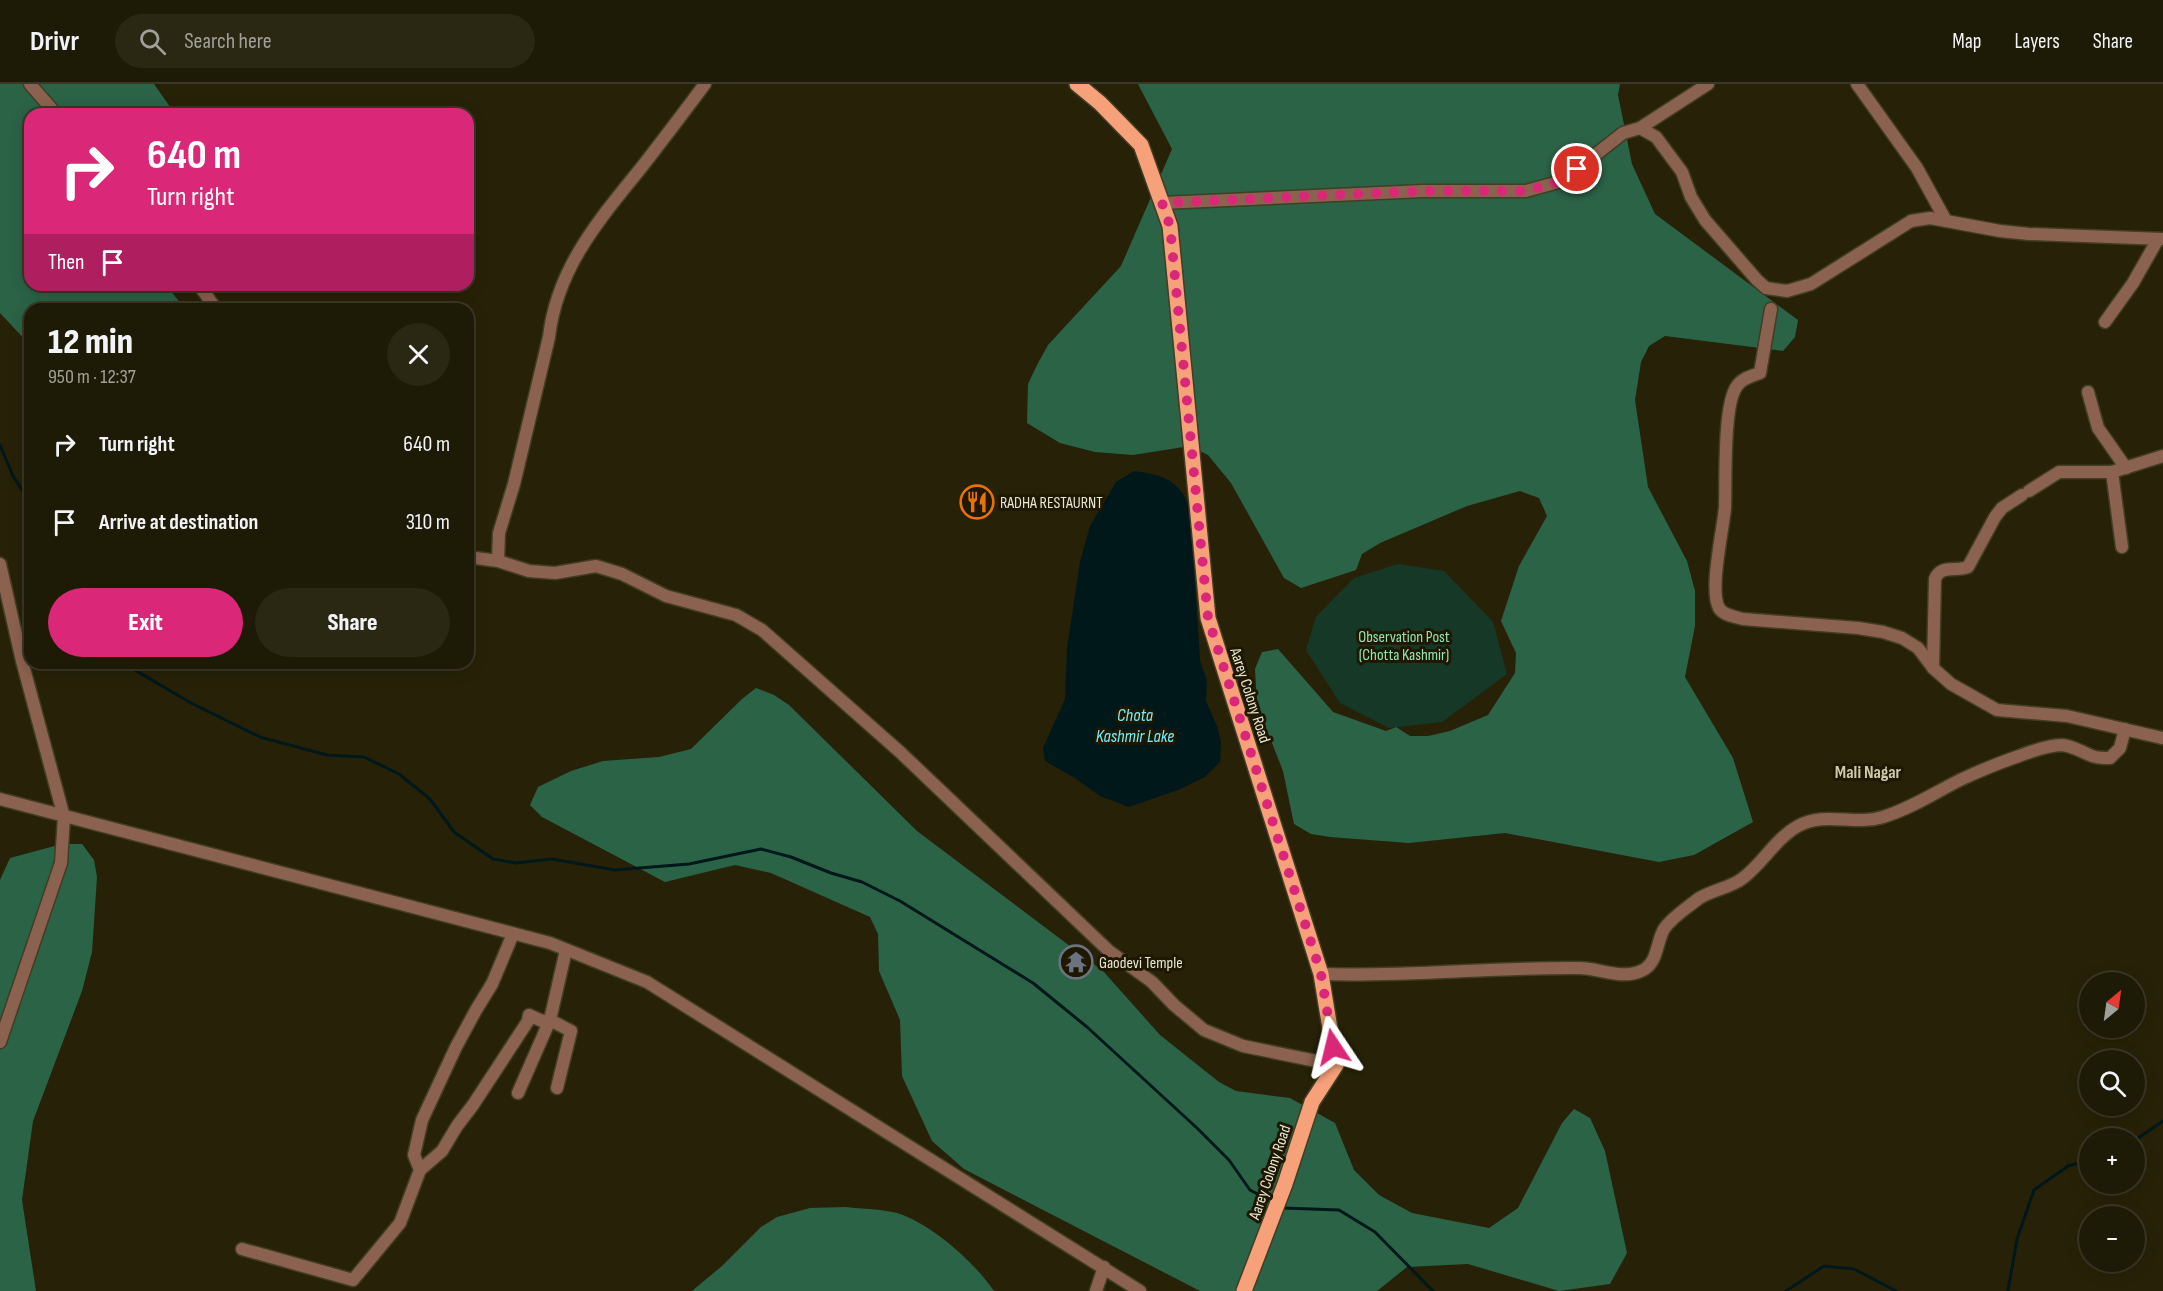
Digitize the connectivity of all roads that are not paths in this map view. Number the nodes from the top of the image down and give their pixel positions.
1 (30, 84) edge
2 (705, 84) edge
3 (1077, 84) edge
4 (1708, 84) edge
5 (1857, 84) edge
6 (51, 108) edge
7 (1640, 128) junction
8 (1162, 203) junction
9 (1945, 219) junction
10 (2161, 239) edge
11 (1771, 309) dead end
12 (2105, 321) dead end
13 (2088, 392) dead end
14 (2163, 456) edge
15 (2126, 468) junction
16 (2112, 472) junction
17 (2122, 547) dead end
18 (474, 558) edge
19 (498, 561) junction
20 (0, 564) edge
21 (1933, 668) junction
22 (2125, 729) junction
23 (2162, 738) edge
24 (0, 799) edge
25 (64, 817) junction
26 (513, 934) junction
27 (566, 950) junction
28 (1321, 974) junction
29 (550, 1020) junction
30 (0, 1042) edge
31 (1336, 1065) junction
32 (557, 1088) dead end
33 (518, 1094) dead end
34 (420, 1170) junction
35 (242, 1249) dead end
36 (1104, 1268) junction
37 (1096, 1291) edge
38 (1140, 1291) edge
39 (1244, 1291) edge

1 - 6 street
2 - 19 street
3 - 8 main road, Aarey Colony Road
4 - 7 street
5 - 9 street
7 - 8 street
7 - 9 street
8 - 28 main road, Aarey Colony Road
9 - 10 street
10 - 12 street
11 - 21 street
13 - 15 street
14 - 15 street
15 - 16 street
16 - 17 street
16 - 21 street
18 - 19 street
19 - 31 street
20 - 25 street
21 - 22 street
22 - 23 street
22 - 28 street
24 - 25 street
25 - 26 street
25 - 30 street
26 - 27 street
26 - 34 street
27 - 29 street
27 - 36 street
28 - 31 main road, Aarey Colony Road
29 - 32 street
29 - 33 street
29 - 34 street
31 - 39 main road, Aarey Colony Road
34 - 35 street
36 - 37 street
36 - 38 street

